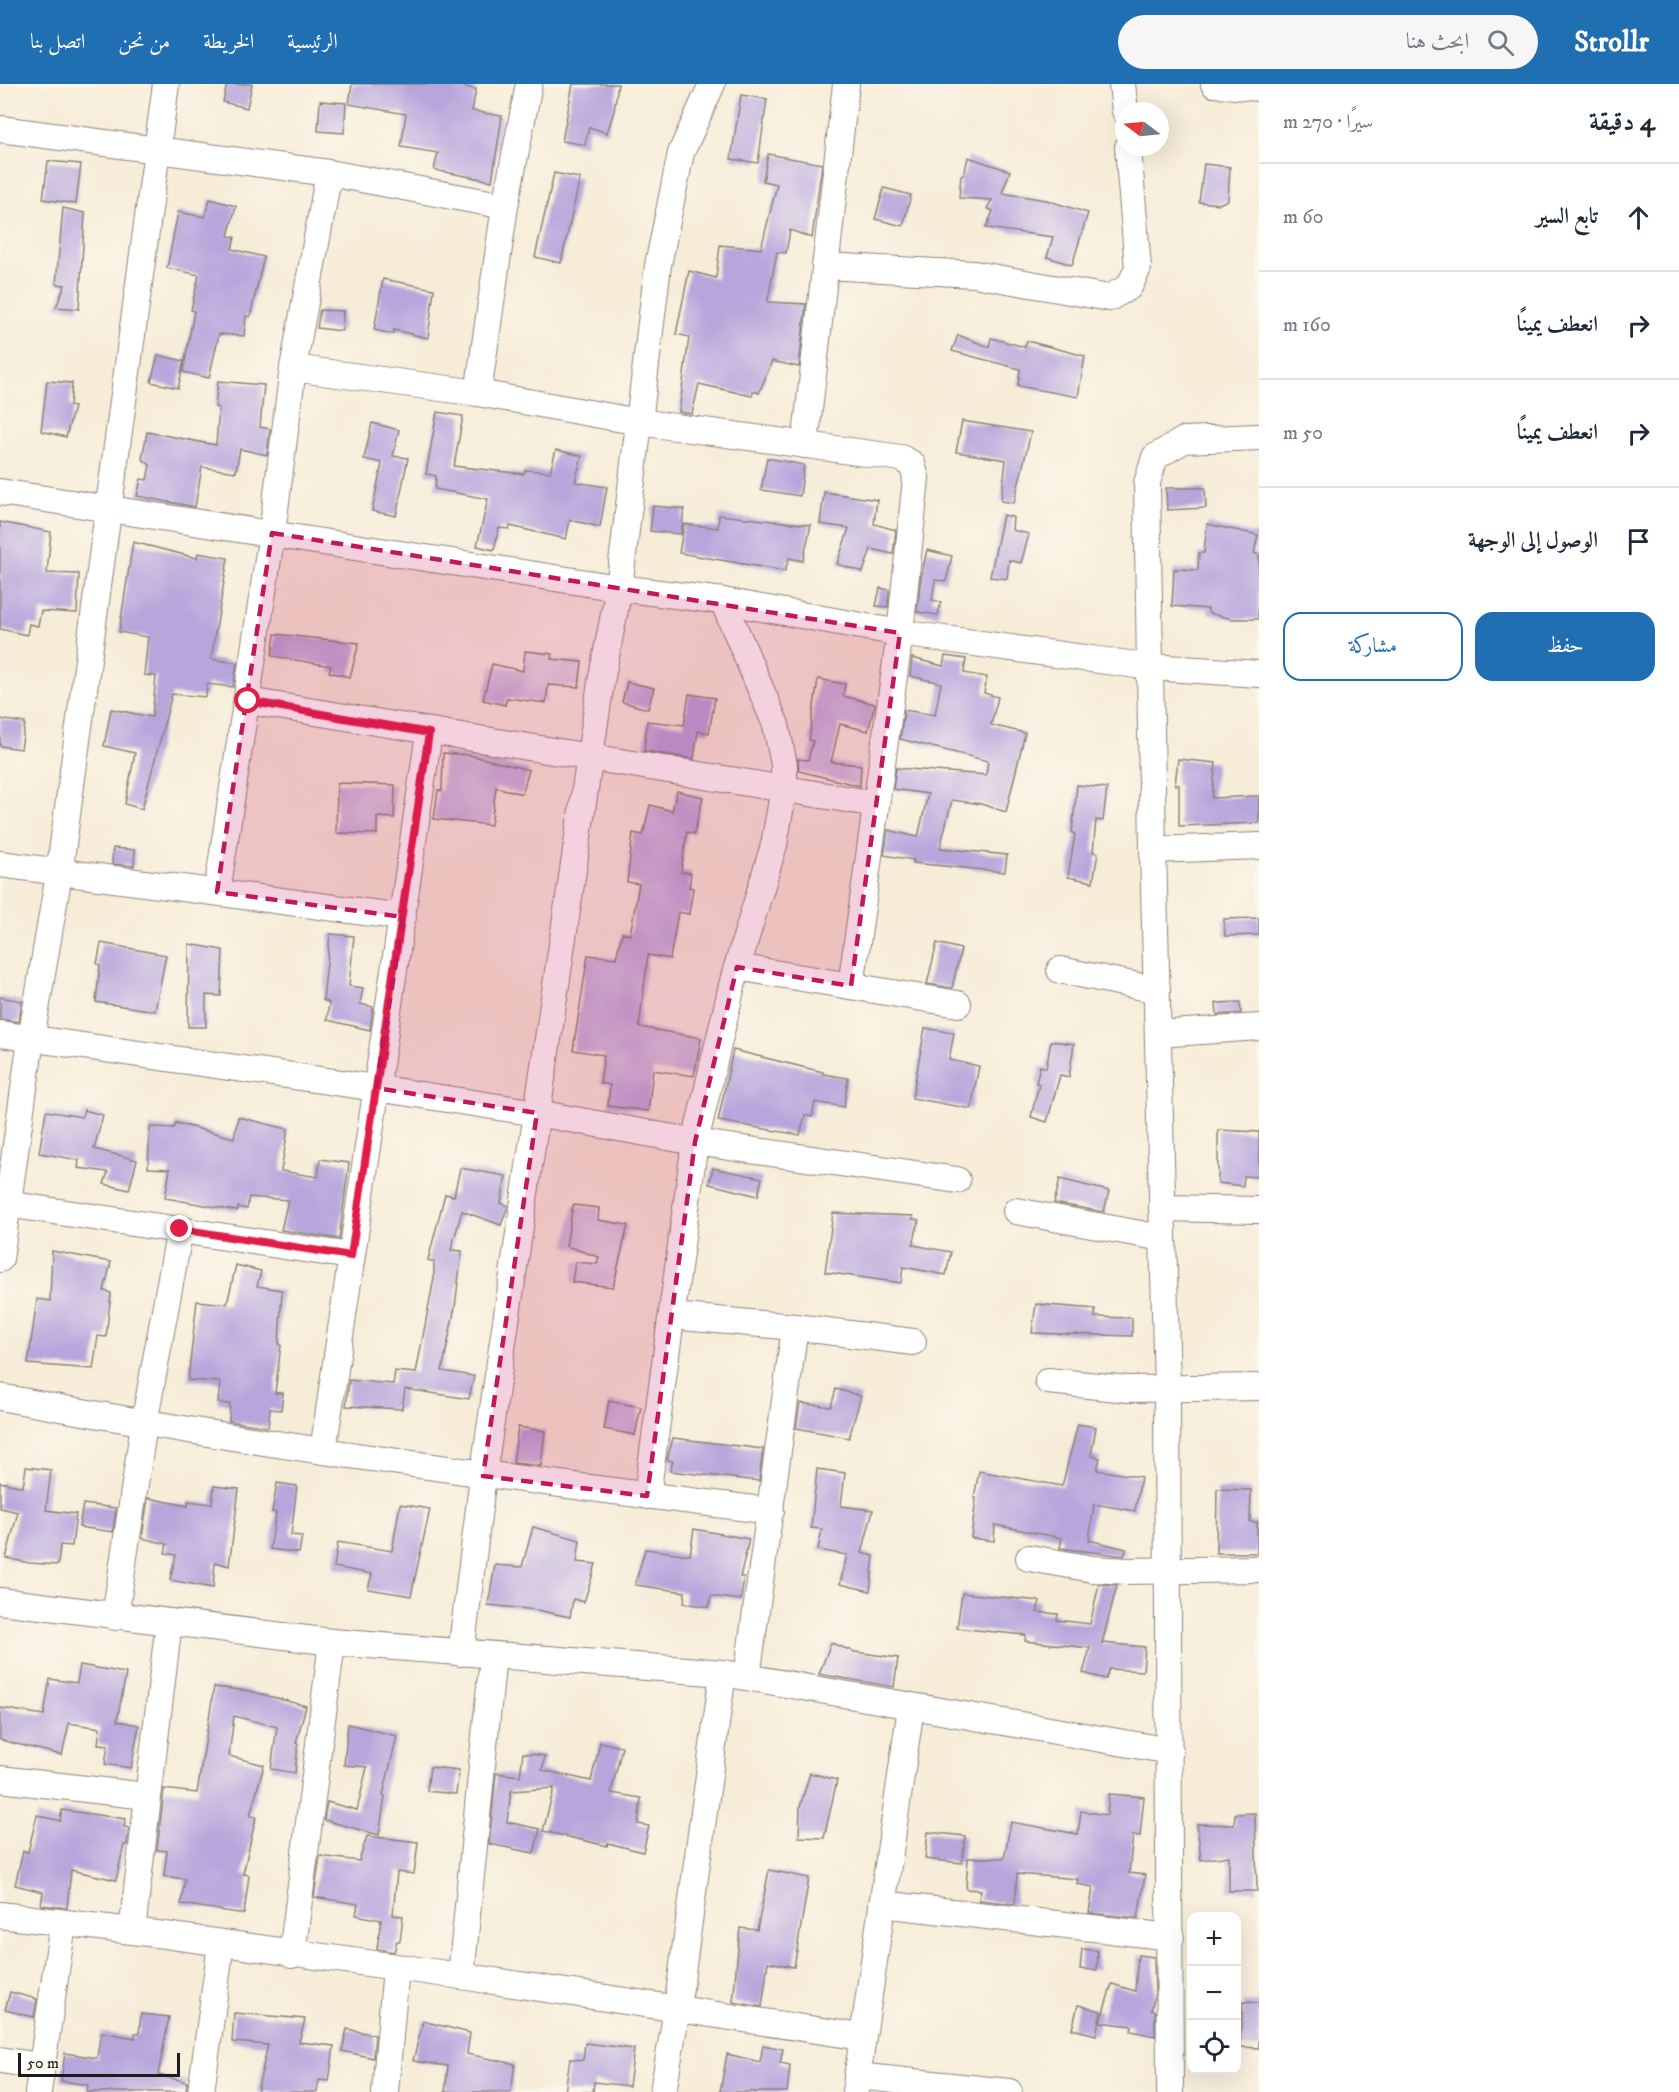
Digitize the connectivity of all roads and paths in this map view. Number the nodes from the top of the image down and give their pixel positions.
1 (166, 84) edge
2 (529, 84) edge
3 (711, 84) edge
4 (846, 84) edge
5 (1122, 84) edge
6 (1214, 84) edge
7 (1259, 88) edge
8 (1124, 102) edge
9 (0, 129) edge
10 (156, 149) junction
11 (1129, 156) edge
12 (329, 173) junction
13 (505, 206) junction
14 (825, 266) junction
15 (293, 368) junction
16 (478, 393) junction
17 (639, 422) junction
18 (1259, 437) edge
19 (805, 445) junction
20 (0, 492) edge
21 (109, 507) junction
22 (272, 534) junction
23 (619, 588) junction
24 (723, 601) junction
25 (900, 633) junction
26 (1152, 667) junction
27 (1259, 674) edge
28 (248, 701) junction
29 (429, 733) junction
30 (590, 757) junction
31 (783, 788) junction
32 (876, 804) junction
33 (1259, 846) edge
34 (1153, 850) junction
35 (0, 864) edge
36 (59, 874) junction
37 (217, 892) junction
38 (403, 917) junction
39 (737, 967) junction
40 (1060, 970) dead end
41 (852, 986) junction
42 (1157, 990) junction
43 (958, 1004) dead end
44 (1259, 1027) edge
45 (0, 1034) edge
46 (1158, 1034) junction
47 (31, 1038) junction
48 (376, 1088) junction
49 (537, 1113) junction
50 (695, 1142) junction
51 (957, 1180) dead end
52 (4, 1203) edge
53 (1162, 1208) junction
54 (1259, 1210) edge
55 (1016, 1211) dead end
56 (180, 1229) junction
57 (1162, 1238) junction
58 (351, 1256) junction
59 (0, 1259) edge
60 (672, 1316) junction
61 (795, 1326) junction
62 (913, 1342) dead end
63 (1048, 1381) dead end
64 (1259, 1387) edge
65 (1167, 1389) junction
66 (0, 1397) edge
67 (144, 1424) junction
68 (323, 1451) junction
69 (483, 1476) junction
70 (647, 1496) junction
71 (771, 1511) junction
72 (1029, 1558) dead end
73 (1259, 1569) edge
74 (1170, 1570) junction
75 (0, 1600) edge
76 (115, 1617) junction
77 (169, 1622) junction
78 (332, 1642) junction
79 (461, 1653) junction
80 (493, 1656) junction
81 (735, 1675) junction
82 (911, 1707) junction
83 (1170, 1751) junction
84 (0, 1779) edge
85 (146, 1796) junction
86 (882, 1904) junction
87 (0, 1915) edge
88 (63, 1924) junction
89 (132, 1931) junction
90 (1171, 1938) junction
91 (221, 1944) junction
92 (292, 1954) junction
93 (396, 1968) junction
94 (461, 1976) junction
95 (677, 2009) junction
96 (862, 2037) junction
97 (0, 2060) edge
98 (41, 2066) junction
99 (856, 2084) edge
100 (38, 2092) edge
101 (201, 2092) edge
102 (385, 2092) edge
103 (663, 2092) edge
104 (1009, 2092) edge
105 (1170, 2092) edge

1 - 10 street
2 - 13 street
3 - 17 street
4 - 14 street
5 - 8 street
6 - 7 street
9 - 10 street
10 - 12 street
10 - 21 street
11 - 14 street
12 - 13 street
12 - 15 street
13 - 16 street
14 - 19 street
15 - 16 street
15 - 22 street
16 - 17 street
17 - 19 street
17 - 23 street
18 - 26 street
19 - 25 street
20 - 21 street
21 - 22 street
21 - 36 street
22 - 23 street
22 - 28 street
23 - 24 street
23 - 30 street
24 - 25 street
24 - 31 street
25 - 26 street
25 - 32 street
26 - 27 street
26 - 34 street
28 - 29 street
28 - 37 street
29 - 30 street
29 - 38 street
30 - 31 street
30 - 49 street
31 - 32 street
31 - 39 street
32 - 41 street
33 - 34 street
34 - 42 street
35 - 36 street
36 - 37 street
36 - 47 street
37 - 38 street
38 - 48 street
39 - 41 street
39 - 50 street
40 - 42 street
41 - 43 street
42 - 46 street
44 - 46 street
45 - 47 street
46 - 53 street
47 - 48 street
47 - 52 street
48 - 49 street
48 - 58 street
49 - 50 street
49 - 69 street
50 - 51 street
50 - 60 street
52 - 56 street
52 - 59 street
53 - 54 street
53 - 57 street
55 - 57 street
56 - 58 street
56 - 67 street
57 - 65 street
58 - 68 street
60 - 61 street
60 - 70 street
61 - 62 street
61 - 71 street
63 - 65 street
64 - 65 street
65 - 74 street
66 - 67 street
67 - 68 street
67 - 76 street
68 - 69 street
69 - 70 street
69 - 79 street
70 - 71 street
71 - 81 street
72 - 74 street
73 - 74 street
74 - 83 street
75 - 76 street
76 - 77 street
77 - 78 street
77 - 85 street
78 - 79 street
78 - 92 street
79 - 80 street
80 - 81 street
80 - 94 street
81 - 82 street
81 - 95 street
82 - 83 street
82 - 86 street
83 - 90 street
84 - 85 street
85 - 89 street
86 - 90 street
86 - 96 street
87 - 88 street
88 - 89 street
88 - 98 street
89 - 91 street
90 - 105 street
91 - 92 street
91 - 101 street
92 - 93 street
93 - 94 street
93 - 102 street
94 - 95 street
95 - 96 street
95 - 103 street
96 - 99 street
97 - 98 street
98 - 100 street
99 - 104 street

